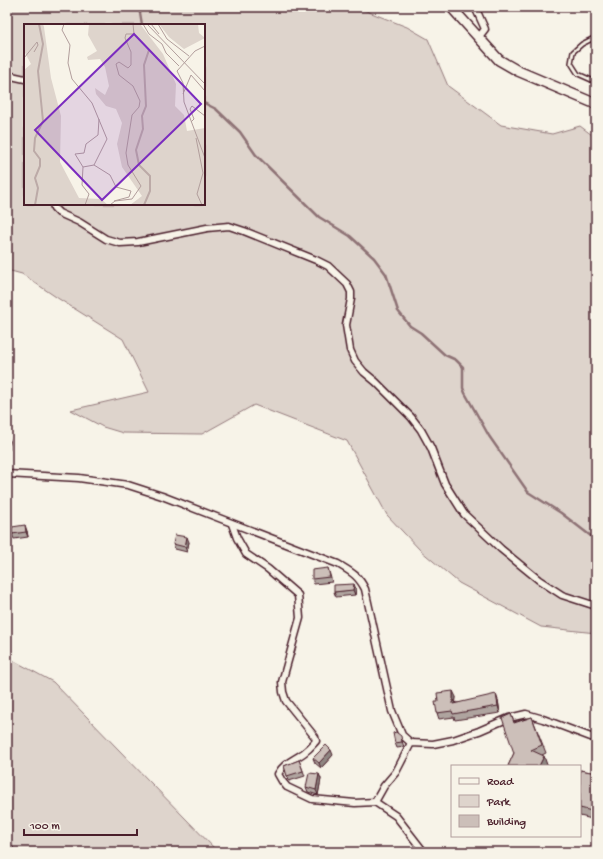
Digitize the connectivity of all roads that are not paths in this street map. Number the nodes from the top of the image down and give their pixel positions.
1 (451, 7) edge
2 (475, 7) edge
3 (596, 37) edge
4 (478, 38) junction
5 (7, 75) edge
6 (24, 79) edge
7 (596, 82) edge
8 (596, 104) edge
9 (53, 205) edge
10 (7, 474) edge
11 (232, 524) junction
12 (596, 606) edge
13 (596, 739) edge
14 (411, 743) junction
15 (375, 802) junction
16 (424, 852) edge

1 - 4 street
2 - 4 street
3 - 7 lane
4 - 8 street
5 - 6 street
9 - 12 street
10 - 11 street
11 - 14 street
11 - 15 street
13 - 14 street
14 - 15 street
15 - 16 street

